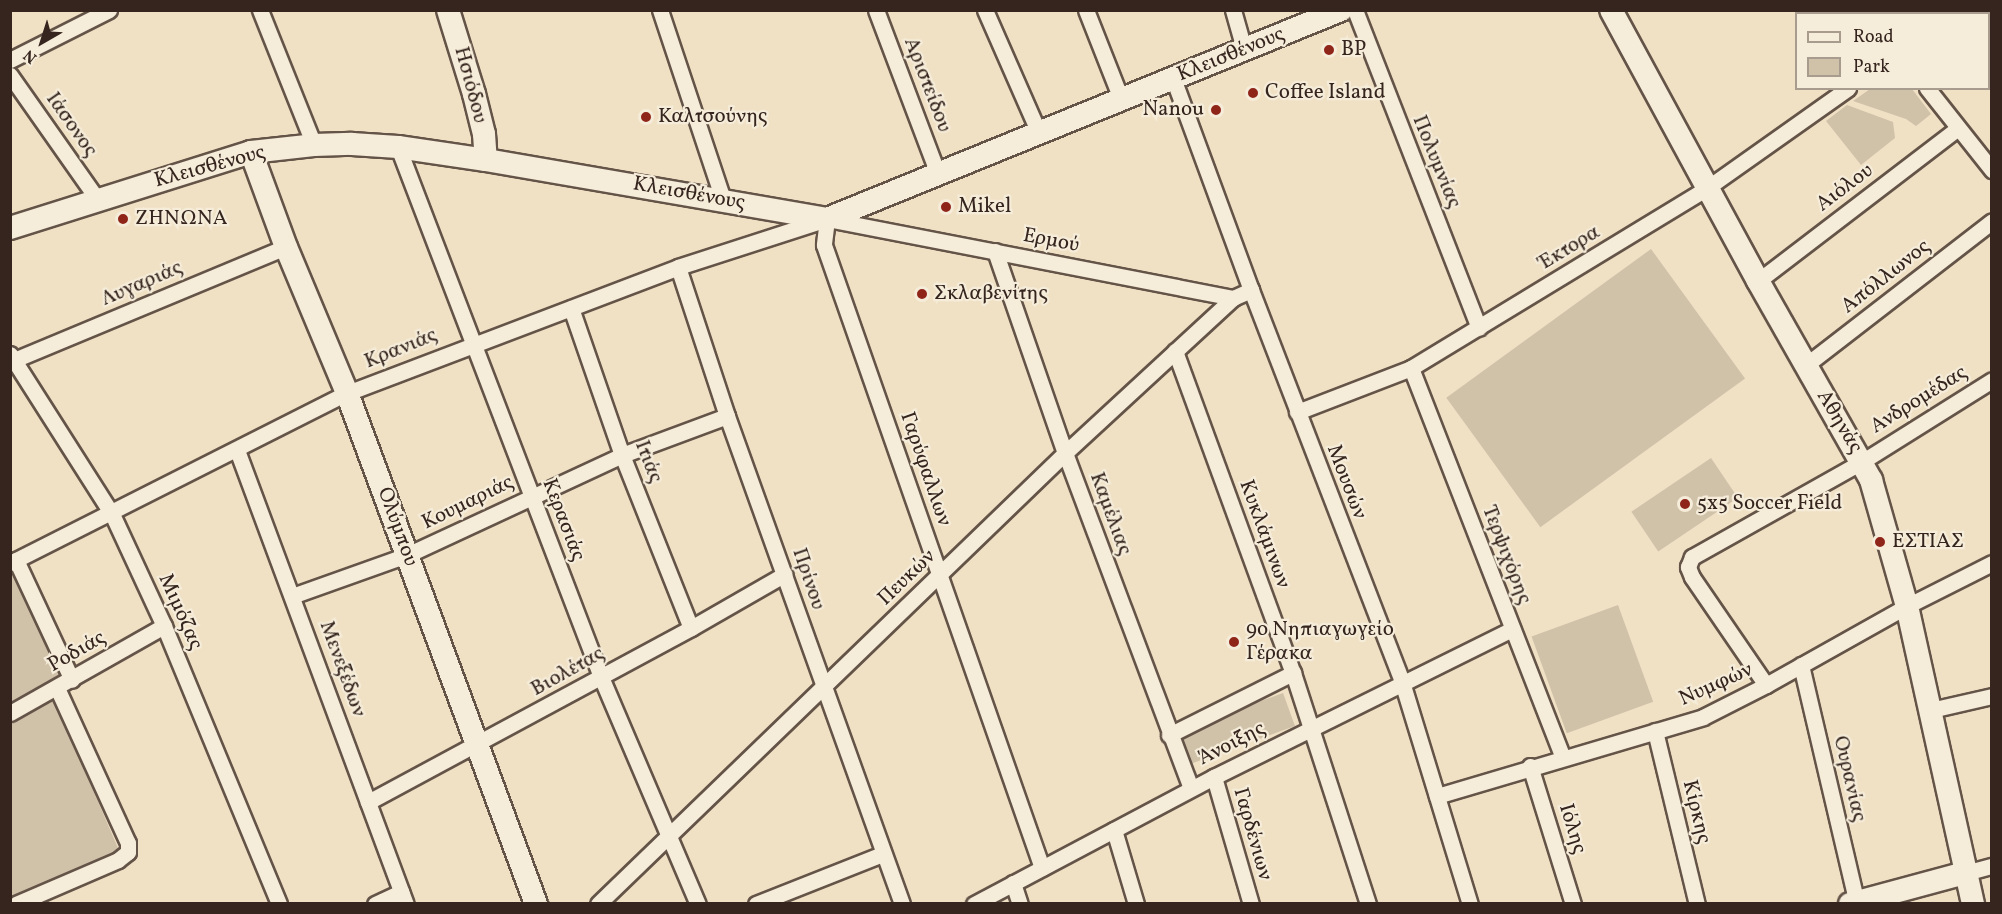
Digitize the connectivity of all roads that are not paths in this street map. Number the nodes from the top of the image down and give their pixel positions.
1 (260, 10) edge
2 (448, 10) edge
3 (660, 10) edge
4 (876, 10) edge
5 (985, 10) edge
6 (1086, 10) edge
7 (1233, 10) edge
8 (1341, 10) edge
9 (1355, 10) edge
10 (1611, 10) edge
11 (107, 11) edge
12 (1244, 49) junction
13 (10, 60) edge
14 (10, 75) edge
15 (1173, 78) junction
16 (1845, 90) edge
17 (1929, 90) edge
18 (1121, 99) junction
19 (1957, 129) junction
20 (1039, 133) junction
21 (314, 145) junction
22 (398, 147) junction
23 (251, 152) junction
24 (486, 160) junction
25 (1992, 170) edge
26 (938, 174) junction
27 (1707, 188) junction
28 (97, 199) junction
29 (723, 199) junction
30 (827, 219) junction
31 (1992, 221) edge
32 (10, 228) edge
33 (286, 247) junction
34 (995, 251) junction
35 (678, 267) junction
36 (1758, 280) junction
37 (1251, 290) junction
38 (1233, 298) junction
39 (571, 308) junction
40 (1479, 328) junction
41 (471, 344) junction
42 (1175, 351) junction
43 (12, 357) edge
44 (1806, 365) junction
45 (1411, 368) junction
46 (1992, 380) edge
47 (347, 393) junction
48 (1297, 412) junction
49 (727, 416) junction
50 (237, 450) junction
51 (1065, 453) junction
52 (622, 455) junction
53 (1863, 461) junction
54 (531, 496) junction
55 (112, 514) junction
56 (407, 555) junction
57 (13, 561) edge
58 (1992, 563) edge
59 (785, 574) junction
60 (940, 575) junction
61 (292, 596) junction
62 (1907, 606) junction
63 (164, 626) junction
64 (691, 628) junction
65 (1512, 629) junction
66 (1801, 665) junction
67 (1293, 673) junction
68 (602, 677) junction
69 (72, 680) junction
70 (1402, 682) junction
71 (1766, 685) junction
72 (823, 687) junction
73 (57, 688) junction
74 (1992, 696) edge
75 (1930, 710) junction
76 (10, 713) edge
77 (1311, 728) junction
78 (1655, 731) junction
79 (1169, 735) junction
80 (477, 745) junction
81 (1563, 757) junction
82 (1530, 766) junction
83 (1214, 777) junction
84 (1191, 788) junction
85 (1437, 796) junction
86 (368, 802) junction
87 (1113, 830) junction
88 (669, 835) junction
89 (882, 854) junction
90 (1992, 866) edge
91 (1042, 868) junction
92 (1965, 873) junction
93 (1013, 883) junction
94 (403, 898) edge
95 (16, 903) edge
96 (279, 903) edge
97 (375, 903) edge
98 (536, 903) edge
99 (598, 903) edge
100 (698, 903) edge
101 (756, 903) edge
102 (902, 903) edge
103 (974, 903) edge
104 (1020, 903) edge
105 (1137, 903) edge
106 (1251, 903) edge
107 (1368, 903) edge
108 (1470, 903) edge
109 (1574, 903) edge
110 (1696, 903) edge
111 (1855, 903) edge
112 (1973, 903) edge

1 - 21 street
2 - 24 street, Ησιόδου
3 - 29 street
4 - 26 street, Αριστείδου
5 - 20 street
6 - 18 street
7 - 12 street
8 - 12 street, Κλεισθένους
9 - 40 street, Πολυμνίας
10 - 27 street, Αθηνάς
11 - 13 street
12 - 15 street, Κλεισθένους
14 - 28 street, Ιάσονος
15 - 18 street, Κλεισθένους
15 - 37 street, Μουσών
16 - 27 street, Έκτορα
17 - 19 street
18 - 20 street, Κλεισθένους
19 - 25 street
19 - 36 street, Αιόλου
20 - 26 street, Κλεισθένους
21 - 22 street, Κλεισθένους
21 - 23 street, Κλεισθένους
22 - 24 street, Κλεισθένους
22 - 41 street, Κερασιάς
23 - 28 street, Κλεισθένους
23 - 33 street, Ολύμπου
24 - 29 street, Κλεισθένους
26 - 30 street, Κλεισθένους
27 - 36 street, Αθηνάς
27 - 40 street, Έκτορα
28 - 32 street, Κλεισθένους
29 - 30 street, Κλεισθένους
30 - 34 street, Ερμού
30 - 35 street, Κρανιάς
30 - 60 street, Γαρύφαλλων
31 - 44 street, Απόλλωνος
33 - 43 street, Λυγαριάς
33 - 47 street, Ολύμπου
34 - 38 street, Ερμού
34 - 51 street, Καμέλιας
35 - 39 street, Κρανιάς
35 - 49 street, Πρίνου
36 - 44 street, Αθηνάς
37 - 38 street, Πευκών
37 - 48 street, Μουσών
38 - 42 street, Πευκών
39 - 41 street, Κρανιάς
39 - 52 street, Ιτιάς
40 - 45 street, Έκτορα
41 - 47 street, Κρανιάς
41 - 54 street, Κερασιάς
42 - 51 street, Πευκών
42 - 67 street, Κυκλάμινων
43 - 55 street, Μιμόζας
44 - 53 street, Αθηνάς
45 - 48 street, Έκτορα
45 - 65 street, Τερψιχόρης
46 - 53 street, Ανδρομέδας
47 - 50 street, Κρανιάς
47 - 56 street, Ολύμπου
48 - 70 street, Μουσών
49 - 52 street, Κουμαριάς
49 - 59 street, Πρίνου
50 - 55 street, Κρανιάς
50 - 61 street, Μενεξέδων
51 - 60 street, Πευκών
51 - 79 street, Καμέλιας
52 - 54 street, Κουμαριάς
52 - 64 street, Ιτιάς
53 - 62 street, Αθηνάς
53 - 71 street, Ανδρομέδας
54 - 56 street, Κουμαριάς
54 - 68 street, Κερασιάς
55 - 57 street, Κρανιάς
55 - 63 street, Μιμόζας
56 - 61 street, Κουμαριάς
56 - 80 street, Ολύμπου
57 - 69 street
58 - 62 street, Νυμφών
59 - 64 street, Βιολέτας
59 - 72 street, Πρίνου
60 - 72 street, Πευκών
60 - 91 street, Γαρύφαλλων
61 - 86 street, Μενεξέδων
62 - 66 street, Νυμφών
62 - 75 street, Αθηνάς
63 - 69 street, Ροδιάς
63 - 96 street, Μιμόζας
64 - 68 street, Βιολέτας
65 - 70 street, Άνοιξης
65 - 81 street, Τερψιχόρης
66 - 71 street, Νυμφών
66 - 111 street, Ουρανίας
67 - 77 street, Κυκλάμινων
67 - 79 street
68 - 80 street, Βιολέτας
68 - 88 street, Κερασιάς
69 - 73 street, Ροδιάς
70 - 77 street, Άνοιξης
70 - 85 street, Μουσών
71 - 78 street, Νυμφών
72 - 88 street, Πευκών
72 - 89 street, Πρίνου
73 - 76 street, Ροδιάς
73 - 95 street
74 - 75 street
75 - 92 street, Αθηνάς
77 - 83 street, Άνοιξης
77 - 107 street, Κυκλάμινων
78 - 81 street, Νυμφών
78 - 110 street, Κίρκης
79 - 84 street, Καμέλιας
80 - 86 street, Βιολέτας
80 - 98 street, Ολύμπου
81 - 82 street, Νυμφών
82 - 85 street, Νυμφών
82 - 109 street, Ιόλης
83 - 84 street, Άνοιξης
83 - 106 street, Γαρδένιων
84 - 87 street, Άνοιξης
85 - 108 street, Μουσών
86 - 94 street, Μενεξέδων
87 - 91 street, Άνοιξης
87 - 105 street
88 - 99 street, Πευκών
88 - 100 street, Κερασιάς
89 - 101 street
89 - 102 street, Πρίνου
90 - 92 street
91 - 93 street, Άνοιξης
92 - 111 street
92 - 112 street, Αθηνάς
93 - 103 street, Άνοιξης
93 - 104 street
94 - 97 street

